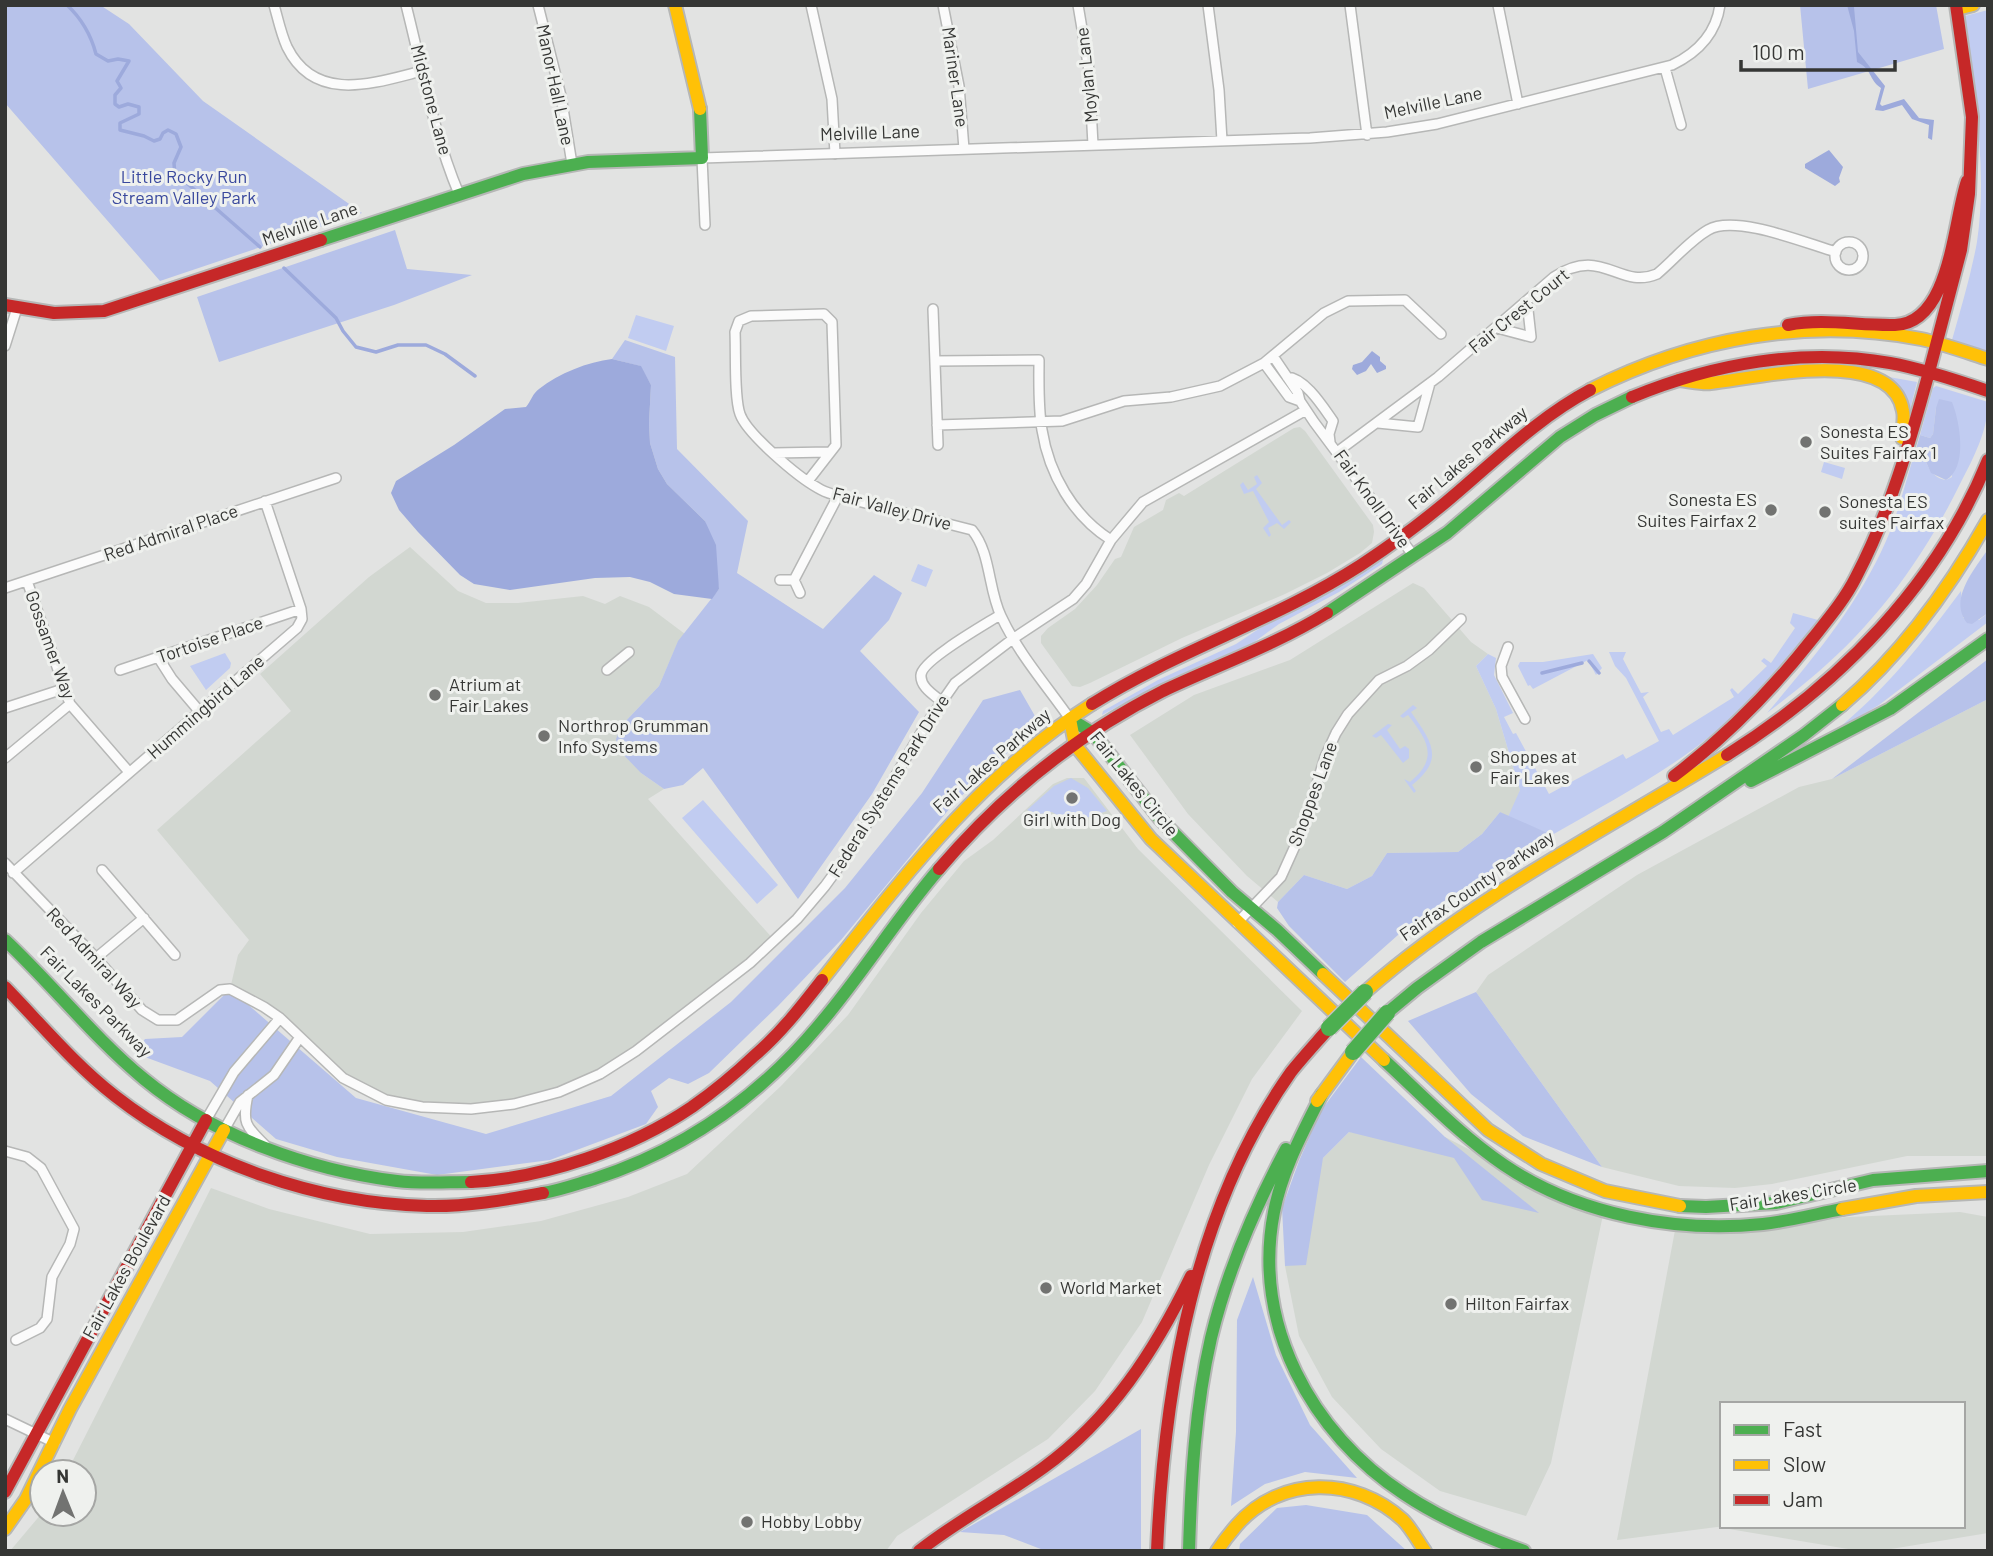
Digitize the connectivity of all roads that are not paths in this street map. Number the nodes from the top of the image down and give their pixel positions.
1 (274, 5) edge
2 (406, 5) edge
3 (538, 5) edge
4 (675, 5) edge
5 (811, 5) edge
6 (943, 5) edge
7 (1077, 5) edge
8 (1208, 5) edge
9 (1350, 5) edge
10 (1498, 5) edge
11 (1720, 5) edge
12 (1962, 7) edge
13 (1665, 68) junction
14 (422, 71) junction
15 (1518, 104) junction
16 (1681, 125) dead end
17 (1367, 135) junction
18 (1222, 141) junction
19 (1093, 145) junction
20 (964, 149) junction
21 (835, 154) junction
22 (702, 158) junction
23 (572, 164) junction
24 (1968, 178) junction
25 (460, 194) junction
26 (705, 225) dead end
27 (1836, 252) dead end
28 (1527, 301) junction
29 (11, 307) edge
30 (933, 309) dead end
31 (1497, 328) junction
32 (1764, 333) junction
33 (1441, 334) dead end
34 (1938, 343) junction
35 (5, 346) edge
36 (1273, 356) junction
37 (1988, 359) edge
38 (935, 361) junction
39 (1264, 363) junction
40 (1929, 372) junction
41 (1287, 377) junction
42 (1679, 380) junction
43 (1430, 383) junction
44 (1281, 385) junction
45 (1988, 391) edge
46 (1303, 406) junction
47 (1041, 422) junction
48 (1378, 423) junction
49 (937, 425) junction
50 (1330, 444) junction
51 (937, 445) dead end
52 (830, 452) junction
53 (1337, 452) junction
54 (774, 453) junction
55 (1988, 460) edge
56 (336, 478) dead end
57 (808, 481) junction
58 (838, 496) junction
59 (265, 501) junction
60 (1889, 502) junction
61 (1988, 520) edge
62 (1400, 537) junction
63 (1111, 540) junction
64 (1413, 555) junction
65 (779, 580) dead end
66 (794, 580) junction
67 (27, 581) junction
68 (5, 588) edge
69 (800, 593) dead end
70 (300, 609) junction
71 (1000, 615) junction
72 (1461, 620) dead end
73 (1014, 638) junction
74 (1988, 639) edge
75 (1508, 647) dead end
76 (629, 652) dead end
77 (158, 657) junction
78 (120, 670) dead end
79 (607, 670) dead end
80 (63, 689) junction
81 (941, 701) junction
82 (69, 704) junction
83 (5, 708) edge
84 (201, 712) junction
85 (1070, 719) junction
86 (1525, 719) dead end
87 (1093, 733) junction
88 (1075, 744) junction
89 (5, 758) edge
90 (129, 772) junction
91 (1696, 810) junction
92 (1550, 860) junction
93 (5, 863) edge
94 (102, 870) dead end
95 (13, 873) junction
96 (1252, 909) junction
97 (144, 918) junction
98 (1237, 923) junction
99 (5, 940) edge
100 (175, 955) dead end
101 (96, 958) junction
102 (5, 987) edge
103 (230, 989) joint
104 (280, 1018) junction
105 (300, 1037) junction
106 (1322, 1094) junction
107 (248, 1095) junction
108 (206, 1120) junction
109 (224, 1130) junction
110 (193, 1146) junction
111 (5, 1151) edge
112 (271, 1151) junction
113 (209, 1154) junction
114 (1988, 1171) edge
115 (1988, 1192) edge
116 (1207, 1242) junction
117 (16, 1340) dead end
118 (5, 1419) edge
119 (37, 1434) junction
120 (55, 1443) junction
121 (5, 1492) edge
122 (5, 1529) edge
123 (919, 1551) edge
124 (1157, 1551) edge
125 (1189, 1551) edge
126 (1217, 1551) edge
127 (1425, 1551) edge
128 (1524, 1551) edge

1 - 14 street
2 - 14 street, Midstone Lane
3 - 23 street, Manor Hall Lane
4 - 22 main road
5 - 21 street
6 - 20 street, Mariner Lane
7 - 19 street, Moylan Lane
8 - 18 street
9 - 17 street
10 - 15 street
11 - 13 street, Melville Lane
12 - 24 main road
13 - 15 street, Melville Lane
13 - 16 street
14 - 25 street, Midstone Lane
15 - 17 street, Melville Lane
17 - 18 street, Melville Lane
18 - 19 street, Melville Lane
19 - 20 street, Melville Lane
20 - 21 street, Melville Lane
21 - 22 street, Melville Lane
22 - 23 main road, Melville Lane
22 - 26 street
23 - 25 main road, Melville Lane
24 - 32 main road
24 - 34 main road
25 - 29 main road, Melville Lane
27 - 28 street, Fair Crest Court
28 - 31 street, Fair Crest Court
28 - 31 street
29 - 35 street
30 - 38 street
31 - 43 street, Fair Crest Court
32 - 34 main road, Fair Lakes Parkway
32 - 62 main road, Fair Lakes Parkway
33 - 36 street
34 - 37 main road, Fair Lakes Parkway
34 - 40 main road
36 - 39 street
36 - 41 street
38 - 47 street
38 - 49 street
39 - 44 street
39 - 47 street
40 - 42 main road
40 - 45 main road
40 - 60 main road
41 - 44 street
41 - 46 street
41 - 50 street, Fair Knoll Drive
42 - 60 main road
42 - 64 main road
43 - 48 street, Fair Crest Court
43 - 48 street
44 - 46 street
46 - 50 street, Fair Knoll Drive
46 - 63 street, Federal Systems Park Drive
47 - 49 street
47 - 63 street
48 - 53 street, Fair Crest Court
49 - 51 street
50 - 53 street, Fair Knoll Drive
52 - 54 street
52 - 54 street, Fair Valley Drive
52 - 57 street, Fair Valley Drive
53 - 62 street, Fair Knoll Drive
54 - 57 street, Fair Valley Drive
55 - 92 main road, Fairfax County Parkway
56 - 59 street, Red Admiral Place
57 - 58 street, Fair Valley Drive
58 - 66 street
58 - 71 street, Fair Valley Drive
59 - 67 street, Red Admiral Place
59 - 70 street
60 - 92 main road
61 - 91 main road
62 - 64 street, Fair Knoll Drive
62 - 85 main road, Fair Lakes Parkway
63 - 73 street, Federal Systems Park Drive
64 - 87 main road
65 - 66 street
66 - 69 street
67 - 68 street, Red Admiral Place
67 - 80 street, Gossamer Way
70 - 77 street, Tortoise Place
70 - 84 street, Hummingbird Lane
71 - 73 street, Fair Valley Drive
71 - 81 street
72 - 96 street, Shoppes Lane
73 - 81 street, Federal Systems Park Drive
73 - 85 street, Fair Valley Drive
74 - 91 main road
75 - 86 street
76 - 79 street
77 - 78 street, Tortoise Place
77 - 84 street
80 - 82 street, Gossamer Way
80 - 83 street
81 - 105 street, Federal Systems Park Drive
82 - 89 street
82 - 90 street, Gossamer Way
84 - 90 street, Hummingbird Lane
85 - 87 main road, Fair Lakes Circle
85 - 88 main road, Fair Lakes Circle
85 - 112 main road, Fair Lakes Parkway
87 - 88 main road
87 - 96 main road, Fair Lakes Circle
88 - 98 main road, Fair Lakes Circle
88 - 113 main road
90 - 95 street, Hummingbird Lane
91 - 106 main road, bridge
92 - 116 main road, Fairfax County Parkway, bridge
93 - 95 street, Red Admiral Way
94 - 97 street
95 - 101 street, Red Admiral Way
96 - 98 street, Shoppes Lane
96 - 114 main road, Fair Lakes Circle
97 - 100 street
97 - 101 street
98 - 115 main road, Fair Lakes Circle
99 - 108 main road, Fair Lakes Parkway
101 - 103 street, Red Admiral Way
102 - 110 main road
103 - 104 street, Federal Systems Park Drive
104 - 105 street, Federal Systems Park Drive
104 - 108 street, Fair Lakes Boulevard
105 - 107 street, Fair Lakes Boulevard
106 - 125 main road
106 - 128 main road
107 - 109 street, Fair Lakes Boulevard
107 - 112 street
108 - 109 main road, Fair Lakes Parkway
108 - 110 main road, Fair Lakes Boulevard
109 - 112 main road, Fair Lakes Parkway
109 - 113 main road, Fair Lakes Boulevard
110 - 113 main road
110 - 119 main road, Fair Lakes Boulevard
111 - 117 street
113 - 120 main road, Fair Lakes Boulevard
116 - 123 main road
116 - 124 main road, Fairfax County Parkway
118 - 119 street
119 - 120 street
119 - 121 main road, Fair Lakes Boulevard
120 - 122 main road, Fair Lakes Boulevard
126 - 127 main road

